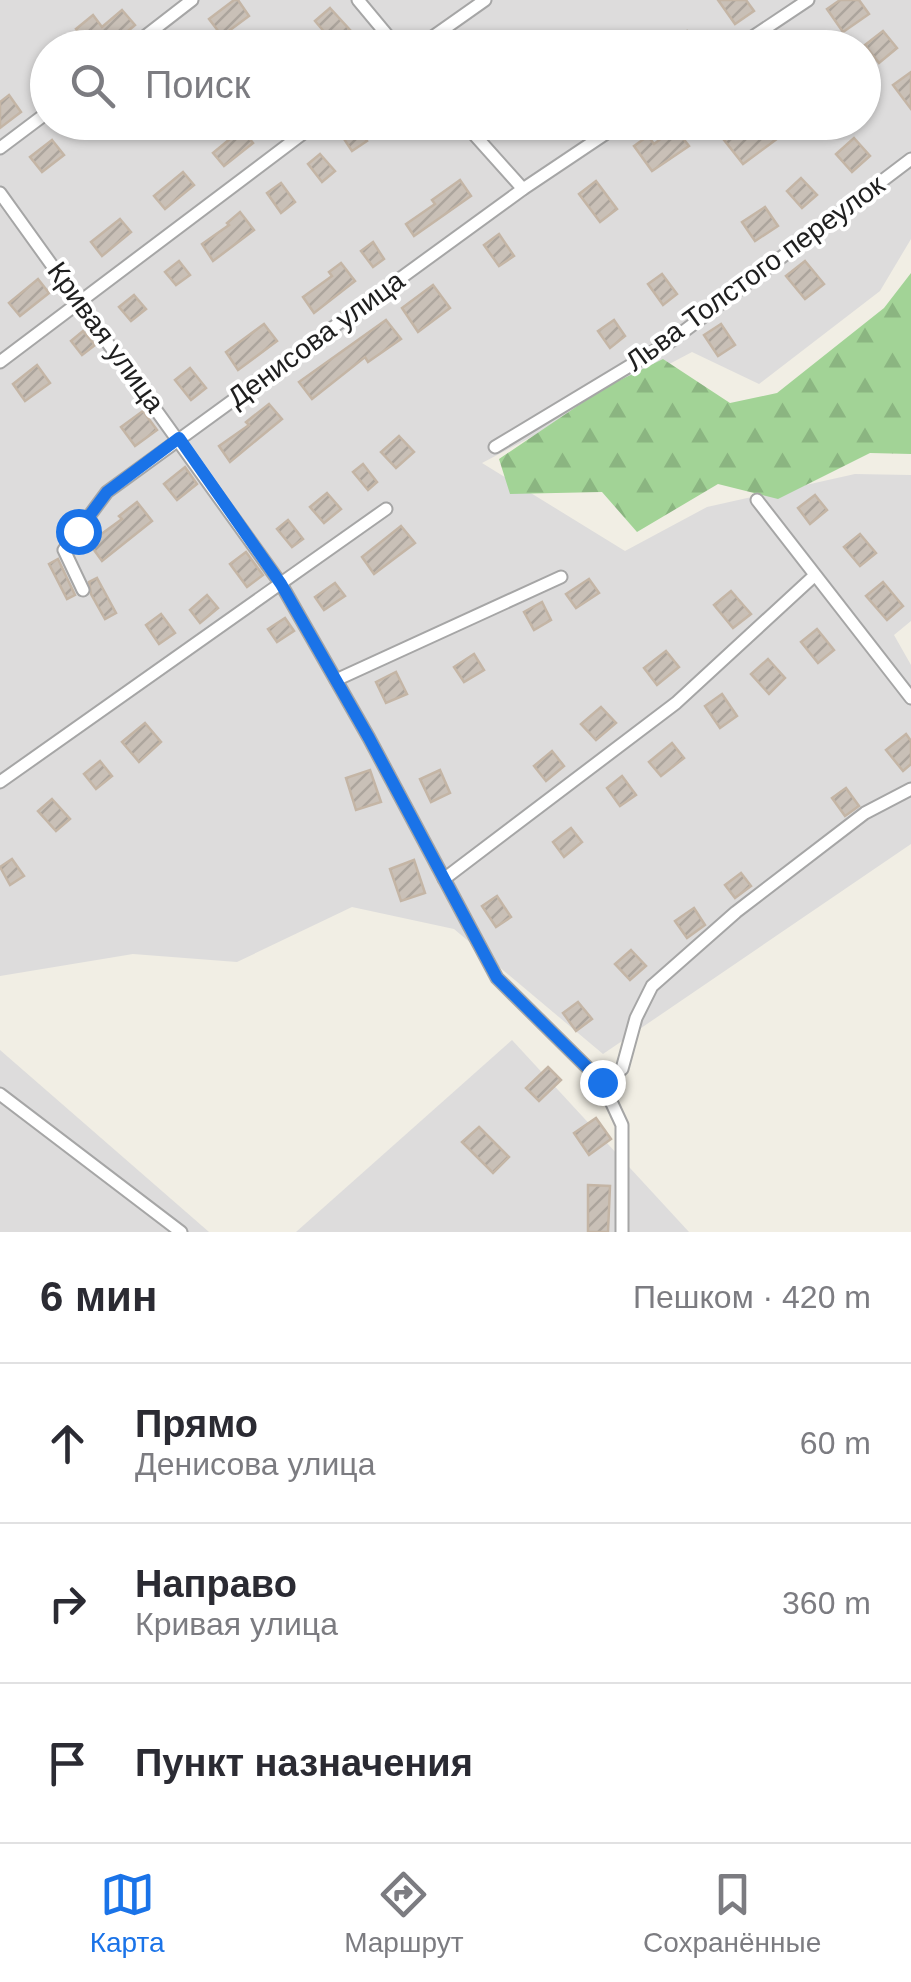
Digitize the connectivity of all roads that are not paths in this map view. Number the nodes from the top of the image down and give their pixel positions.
1 (192, 0) edge
2 (358, 0) edge
3 (485, 0) edge
4 (808, 0) edge
5 (153, 30) edge
6 (383, 30) edge
7 (442, 30) edge
8 (763, 30) edge
9 (30, 126) edge
10 (295, 140) edge
11 (479, 140) edge
12 (596, 140) edge
13 (0, 148) edge
14 (911, 158) edge
15 (523, 189) junction
16 (0, 192) edge
17 (82, 303) junction
18 (0, 362) edge
19 (179, 438) junction
20 (495, 447) dead end
21 (757, 500) dead end
22 (386, 509) dead end
23 (814, 576) junction
24 (561, 577) dead end
25 (281, 584) junction
26 (83, 590) dead end
27 (336, 680) junction
28 (911, 698) edge
29 (0, 782) edge
30 (911, 789) edge
31 (444, 879) junction
32 (602, 1082) junction
33 (0, 1094) edge
34 (181, 1232) edge
35 (622, 1232) edge

1 - 5 street
2 - 6 street
3 - 7 street
4 - 8 street
9 - 13 street
10 - 17 street
11 - 15 street
12 - 15 street, Денисова улица
14 - 20 street, Льва Толстого переулок
15 - 19 street, Денисова улица
16 - 17 street, Кривая улица
17 - 18 street
17 - 19 street, Кривая улица
19 - 25 street, Кривая улица
19 - 26 street, Денисова улица
21 - 23 street
22 - 25 street
23 - 28 street
23 - 31 street
24 - 27 street
25 - 27 street, Кривая улица
25 - 29 street
27 - 31 street, Кривая улица
30 - 32 street
31 - 32 street, Кривая улица
32 - 35 street
33 - 34 street

